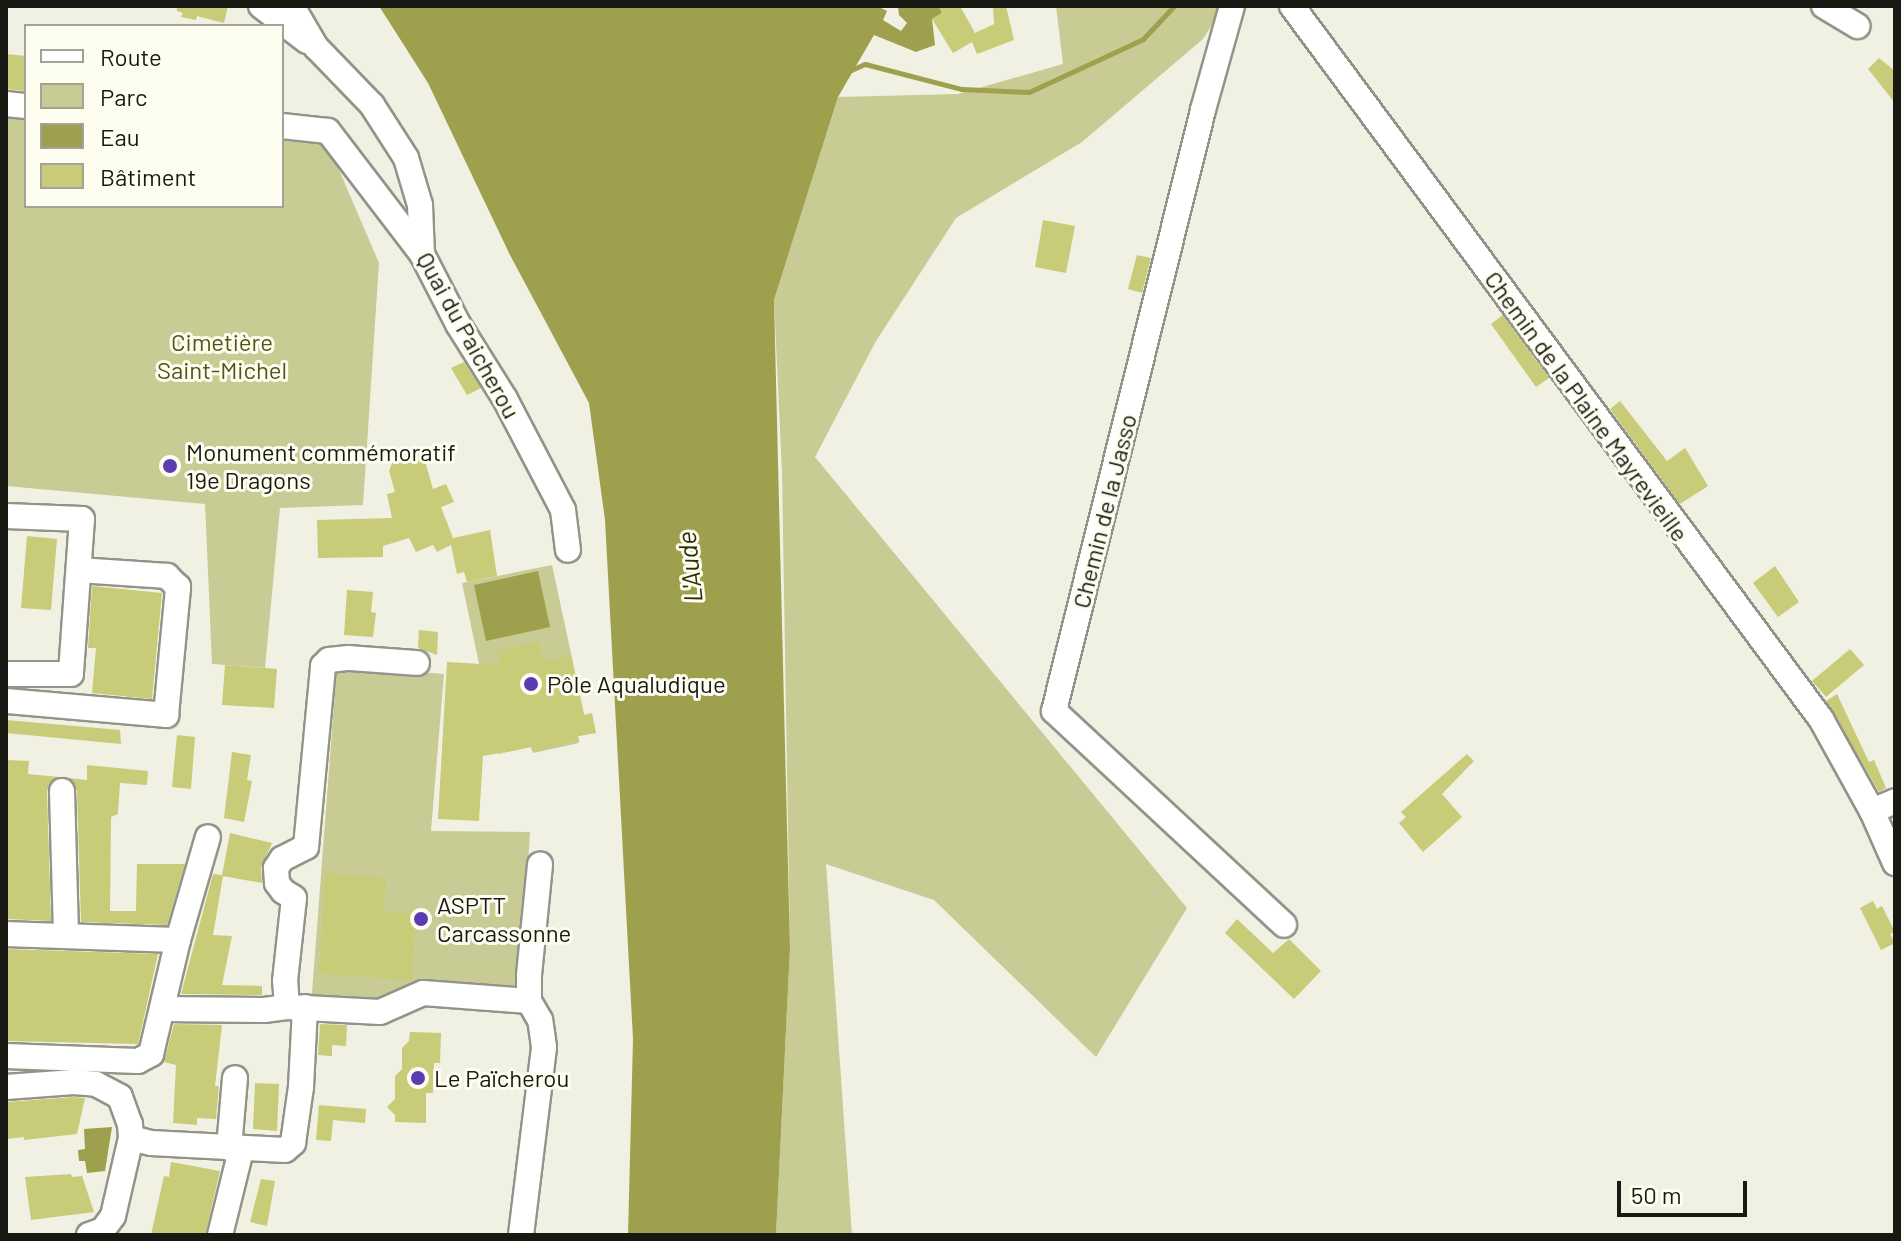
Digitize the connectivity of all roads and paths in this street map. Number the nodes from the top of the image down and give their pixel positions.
1 (261, 6) edge
2 (292, 6) edge
3 (1232, 6) edge
4 (1292, 6) edge
5 (1824, 6) edge
6 (1857, 26) dead end
7 (316, 47) junction
8 (284, 126) edge
9 (422, 254) junction
10 (6, 516) edge
11 (568, 550) dead end
12 (79, 570) junction
13 (417, 663) dead end
14 (6, 674) edge
15 (71, 674) junction
16 (6, 701) edge
17 (70, 706) junction
18 (62, 791) dead end
19 (1895, 801) edge
20 (1872, 811) junction
21 (208, 837) dead end
22 (1895, 863) edge
23 (540, 865) dead end
24 (1284, 925) dead end
25 (6, 934) edge
26 (66, 935) junction
27 (178, 940) junction
28 (529, 1001) junction
29 (296, 1007) junction
30 (162, 1009) junction
31 (6, 1056) edge
32 (235, 1078) dead end
33 (6, 1087) edge
34 (131, 1138) junction
35 (235, 1149) junction
36 (89, 1235) edge
37 (220, 1235) edge
38 (521, 1235) edge

1 - 7 street
2 - 7 street, Quai du Paicherou
3 - 24 street, Chemin de la Jasso
4 - 20 street, Chemin de la Plaine Mayrevieille
5 - 6 street
7 - 9 street, Quai du Paicherou
8 - 9 street
9 - 11 street, Quai du Paicherou
10 - 12 street
12 - 15 street
12 - 17 street
13 - 29 street
14 - 15 street
15 - 17 street
16 - 17 street
18 - 26 street
19 - 20 street
20 - 22 street, Chemin de la Plaine Mayrevieille
21 - 27 street
23 - 28 street
25 - 26 street
26 - 27 street
27 - 30 street
28 - 29 street
28 - 38 street
29 - 30 street
29 - 35 street
30 - 31 street
32 - 35 street
33 - 34 street
34 - 35 street
34 - 36 street
35 - 37 street

